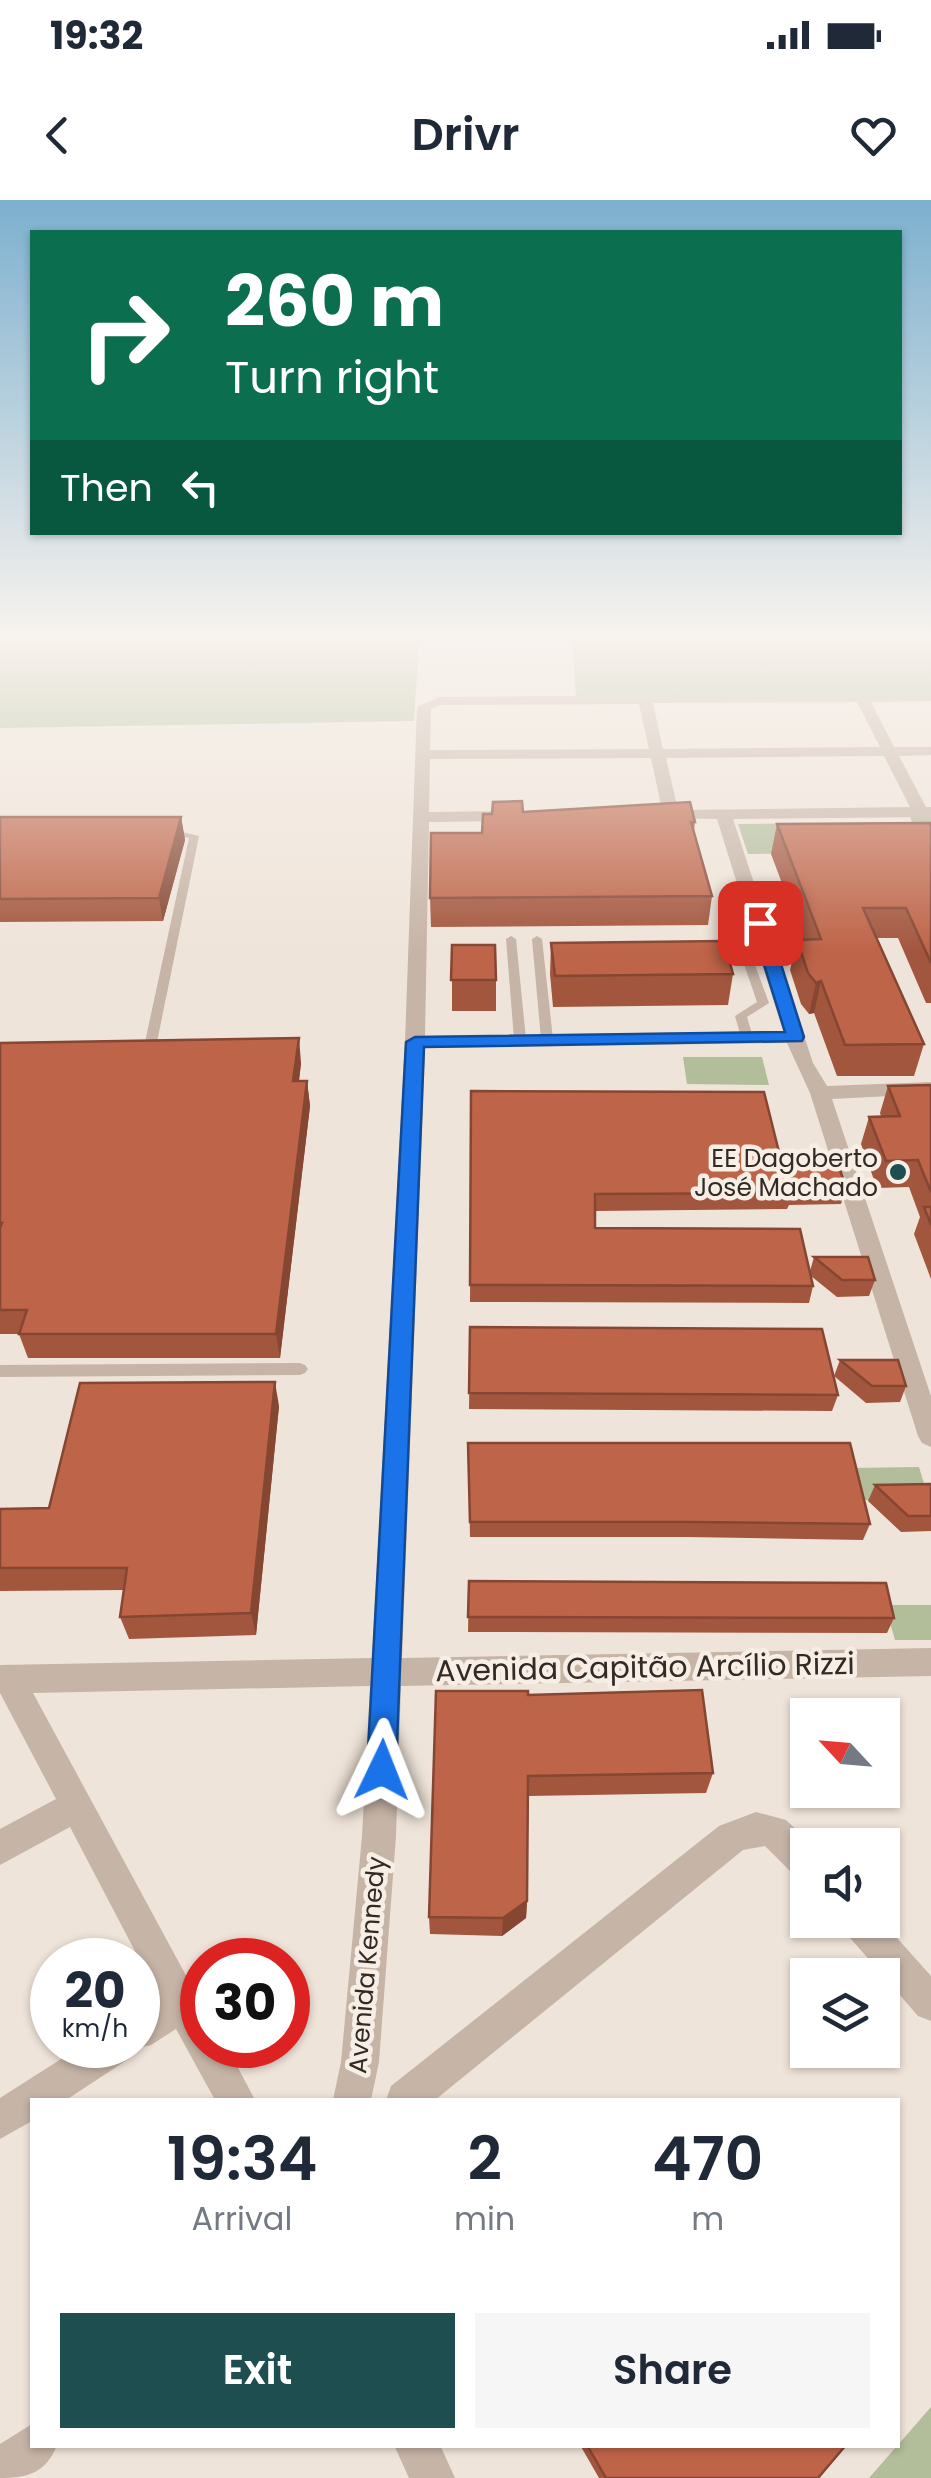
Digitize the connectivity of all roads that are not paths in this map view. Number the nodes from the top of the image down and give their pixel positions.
1 (422, 739) edge
2 (653, 739) edge
3 (884, 739) edge
4 (890, 752) junction
5 (931, 752) edge
6 (656, 753) junction
7 (421, 754) junction
8 (926, 812) edge
9 (671, 814) junction
10 (723, 814) junction
11 (652, 815) edge
12 (422, 816) junction
13 (536, 816) edge
14 (159, 831) edge
15 (739, 935) dead end
16 (511, 939) dead end
17 (537, 939) dead end
18 (747, 1037) junction
19 (796, 1037) junction
20 (547, 1039) junction
21 (520, 1040) junction
22 (152, 1042) edge
23 (415, 1042) junction
24 (931, 1088) edge
25 (820, 1092) junction
26 (300, 1369) dead end
27 (1, 1374) edge
28 (931, 1436) edge
29 (931, 1662) edge
30 (386, 1672) junction
31 (4, 1679) edge
32 (74, 1807) junction
33 (0, 1848) edge
34 (790, 1848) edge
35 (873, 1938) edge
36 (180, 1999) edge
37 (931, 2003) edge
38 (80, 2068) edge
39 (218, 2068) edge
40 (34, 2098) edge
41 (235, 2098) edge
42 (352, 2098) edge
43 (406, 2098) edge
44 (30, 2101) edge
45 (0, 2120) edge
46 (31, 2448) edge
47 (418, 2448) edge
48 (0, 2472) edge
49 (433, 2478) edge

1 - 7 street, Avenida Kennedy
2 - 6 street
3 - 4 street
4 - 5 street
4 - 6 street
4 - 8 street
6 - 7 street
6 - 9 street
7 - 12 street, Avenida Kennedy
8 - 10 street
9 - 10 street
9 - 11 street
10 - 19 street
12 - 13 street
12 - 23 street, Avenida Kennedy
14 - 22 lane
15 - 18 lane
16 - 21 lane
17 - 20 lane
18 - 19 street
18 - 20 street
19 - 25 street
20 - 21 street
21 - 23 street
23 - 30 street, Avenida Kennedy
24 - 25 street
25 - 28 street
26 - 27 lane
29 - 30 street, Avenida Capitão Arcílio Rizzi
30 - 31 street, Avenida Capitão Arcílio Rizzi
30 - 42 street, Avenida Kennedy
31 - 32 street
32 - 33 street
32 - 36 street
34 - 43 street
35 - 37 street
38 - 40 street
39 - 41 street
44 - 45 street
46 - 48 street
47 - 49 street

